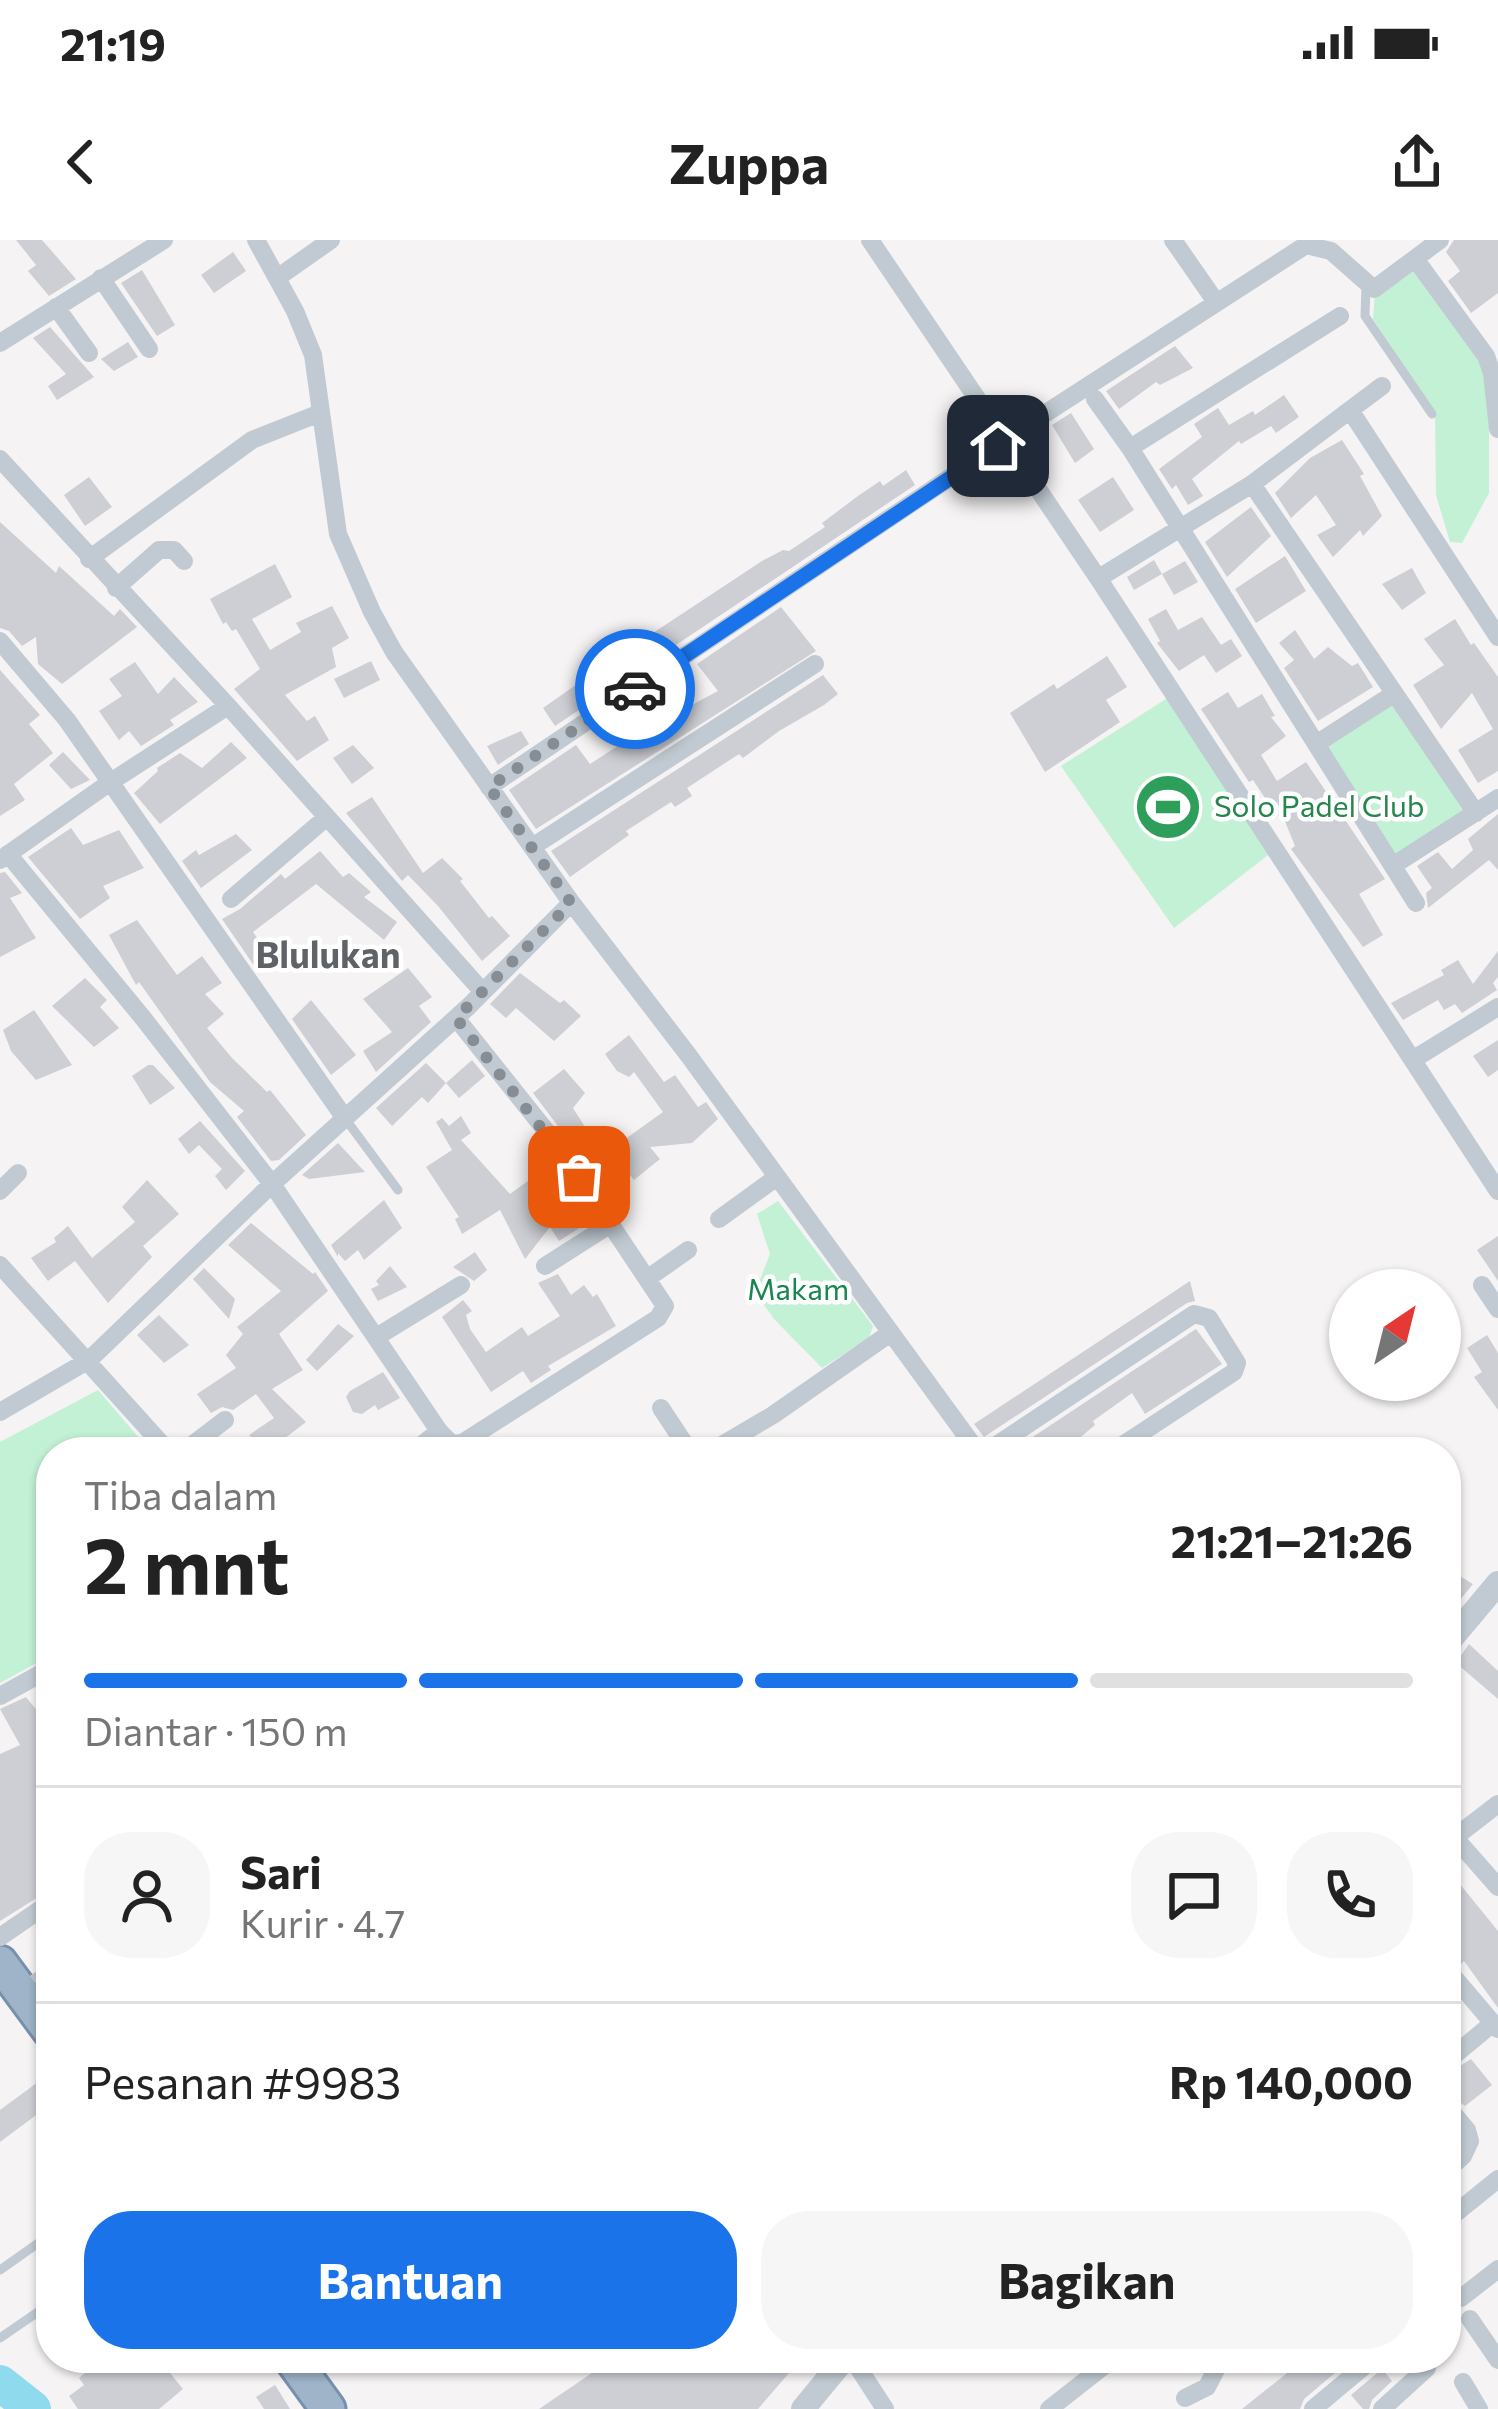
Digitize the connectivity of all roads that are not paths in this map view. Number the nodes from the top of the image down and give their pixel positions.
1 (164, 240) edge
2 (256, 240) edge
3 (331, 240) edge
4 (870, 240) edge
5 (1173, 240) edge
6 (1440, 240) edge
7 (139, 245) edge
8 (1416, 260) junction
9 (101, 278) junction
10 (277, 278) junction
11 (1366, 286) junction
12 (1216, 302) junction
13 (56, 307) junction
14 (1340, 316) dead end
15 (0, 343) edge
16 (149, 349) dead end
17 (89, 353) dead end
18 (1382, 386) dead end
19 (1095, 399) dead end
20 (1350, 410) junction
21 (320, 413) junction
22 (1432, 414) dead end
23 (1498, 430) edge
24 (1004, 442) junction
25 (1130, 448) junction
26 (0, 459) edge
27 (1252, 484) junction
28 (1180, 530) junction
29 (89, 559) junction
30 (184, 561) dead end
31 (1107, 573) dead end
32 (116, 588) junction
33 (1498, 638) edge
34 (0, 641) edge
35 (815, 664) dead end
36 (1392, 695) junction
37 (228, 706) junction
38 (1316, 744) junction
39 (109, 783) junction
40 (489, 787) junction
41 (1498, 798) edge
42 (1476, 813) junction
43 (327, 818) junction
44 (532, 847) junction
45 (4, 857) edge
46 (1394, 865) junction
47 (231, 899) dead end
48 (571, 903) junction
49 (1416, 903) dead end
50 (482, 992) junction
51 (1498, 1007) edge
52 (456, 1018) junction
53 (1414, 1059) junction
54 (344, 1117) junction
55 (18, 1173) dead end
56 (777, 1177) junction
57 (272, 1184) junction
58 (398, 1190) dead end
59 (0, 1191) edge
60 (1498, 1191) edge
61 (718, 1219) dead end
62 (611, 1224) junction
63 (688, 1250) dead end
64 (0, 1264) edge
65 (545, 1265) dead end
66 (648, 1278) junction
67 (461, 1285) dead end
68 (1482, 1285) dead end
69 (1498, 1309) edge
70 (889, 1334) junction
71 (378, 1336) junction
72 (89, 1360) junction
73 (661, 1408) dead end
74 (0, 1412) edge
75 (225, 1420) dead end
76 (439, 1431) junction
77 (156, 1437) edge
78 (203, 1437) edge
79 (431, 1437) edge
80 (445, 1437) edge
81 (472, 1437) edge
82 (680, 1437) edge
83 (736, 1437) edge
84 (970, 1437) edge
85 (1005, 1437) edge
86 (1135, 1437) edge
87 (1493, 1594) edge
88 (1461, 1629) edge
89 (36, 1676) edge
90 (0, 1696) edge
91 (1498, 1804) edge
92 (1461, 1833) edge
93 (1461, 1852) edge
94 (1498, 1887) edge
95 (36, 1912) edge
96 (0, 1936) edge
97 (9, 1976) edge
98 (1461, 1986) edge
99 (36, 2012) edge
100 (1495, 2026) edge
101 (1461, 2051) edge
102 (1461, 2123) edge
103 (1461, 2158) edge
104 (1498, 2179) edge
105 (1461, 2209) edge
106 (36, 2245) edge
107 (1498, 2269) edge
108 (0, 2270) edge
109 (1461, 2298) dead end
110 (36, 2313) edge
111 (1470, 2319) dead end
112 (0, 2338) edge
113 (1494, 2347) edge
114 (302, 2373) edge
115 (835, 2373) edge
116 (860, 2373) edge
117 (1095, 2373) edge
118 (1214, 2373) edge
119 (1356, 2373) edge
120 (1422, 2373) edge
121 (1463, 2382) dead end
122 (1185, 2405) edge
123 (328, 2409) edge
124 (802, 2409) edge
125 (885, 2409) edge
126 (1049, 2409) edge
127 (1313, 2409) edge
128 (1382, 2409) edge
129 (1479, 2409) edge

1 - 7 street
2 - 10 street
3 - 10 street
4 - 24 street
5 - 12 street
6 - 8 street
7 - 9 street
8 - 11 street
8 - 23 street
9 - 13 street
9 - 16 street
10 - 21 street
11 - 12 street
11 - 22 lane
12 - 24 street
13 - 15 street
13 - 17 street
14 - 25 street
18 - 20 street
19 - 25 street
20 - 27 street
20 - 33 street
21 - 29 street
21 - 40 street
24 - 40 street
24 - 53 street
25 - 28 street
26 - 29 street
27 - 28 street
27 - 36 street
28 - 31 street
28 - 38 street
29 - 32 street
30 - 32 street
32 - 37 street
34 - 39 street
35 - 44 street
36 - 38 street
36 - 42 street
37 - 39 street
37 - 43 street
38 - 46 street
39 - 45 street
39 - 54 street
40 - 44 street
41 - 42 street
42 - 46 street
43 - 47 street
43 - 50 street
44 - 48 street
45 - 57 street
46 - 49 street
48 - 50 street
48 - 56 street
50 - 52 street
51 - 53 street
52 - 54 street
52 - 62 street
53 - 60 street
54 - 57 street
54 - 58 lane
55 - 59 street
56 - 61 street
56 - 70 street
57 - 71 street
57 - 72 street
62 - 65 street
62 - 66 street
63 - 66 street
64 - 72 street
66 - 81 street
67 - 71 street
68 - 69 street
70 - 83 street
70 - 84 street
71 - 76 street
72 - 74 street
72 - 77 street
73 - 82 street
75 - 78 street
76 - 79 street
76 - 80 street
85 - 86 street
87 - 88 street
89 - 90 street
91 - 92 street
93 - 94 street
95 - 96 street
97 - 99 highway
98 - 100 street
100 - 101 street
102 - 103 street
104 - 105 street
106 - 108 lane
107 - 109 street
110 - 112 lane
111 - 113 street
114 - 123 highway
115 - 124 street
116 - 125 street
117 - 126 street
118 - 122 street
119 - 127 street
120 - 128 street
121 - 129 street

